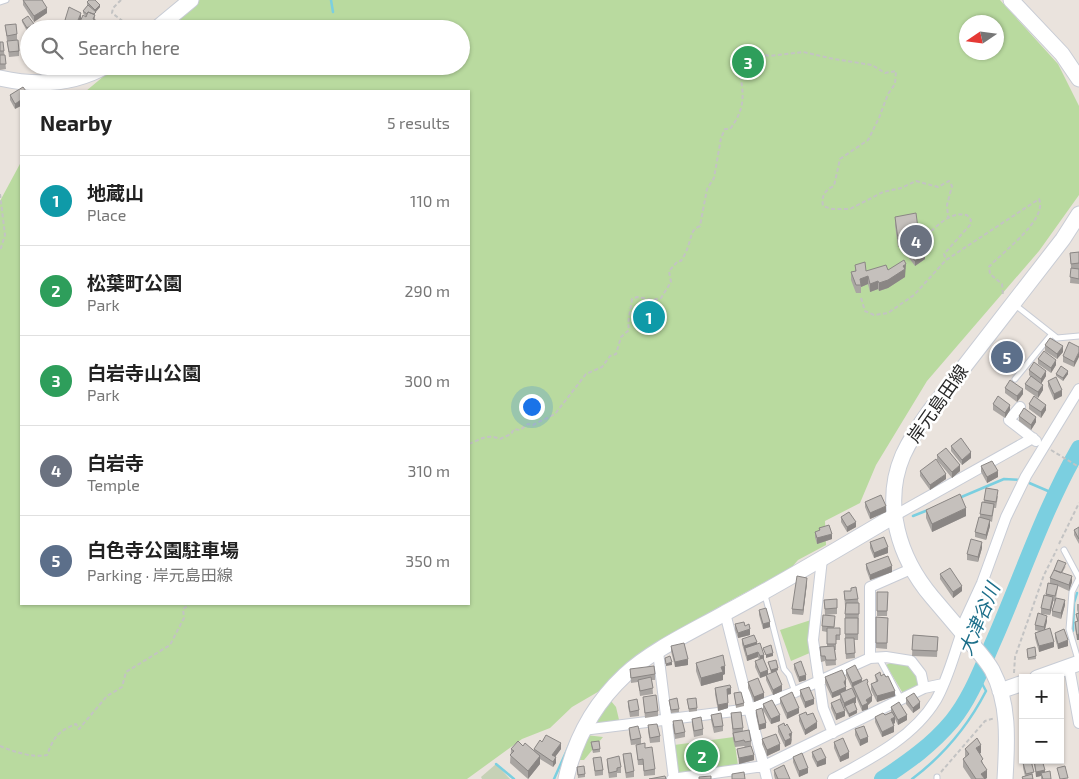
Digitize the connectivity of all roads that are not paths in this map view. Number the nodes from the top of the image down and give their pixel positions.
1 (6, 0) edge
2 (191, 0) edge
3 (1011, 0) edge
4 (0, 2) edge
5 (167, 20) edge
6 (87, 75) edge
7 (0, 78) edge
8 (1079, 79) edge
9 (1079, 214) edge
10 (1008, 302) junction
11 (1051, 335) junction
12 (1079, 336) edge
13 (1015, 379) dead end
14 (1079, 389) edge
15 (1020, 407) dead end
16 (1032, 438) junction
17 (1046, 447) junction
18 (894, 516) junction
19 (1064, 550) dead end
20 (822, 559) junction
21 (911, 569) junction
22 (764, 592) junction
23 (725, 613) junction
24 (964, 630) junction
25 (658, 652) junction
26 (875, 658) junction
27 (1076, 664) edge
28 (1049, 674) edge
29 (1018, 679) edge
30 (818, 681) junction
31 (943, 684) junction
32 (924, 688) junction
33 (1000, 691) junction
34 (795, 692) junction
35 (902, 699) junction
36 (750, 709) junction
37 (666, 720) junction
38 (1079, 723) edge
39 (583, 730) junction
40 (833, 733) junction
41 (764, 766) junction
42 (723, 776) edge
43 (566, 779) edge
44 (673, 779) edge
45 (767, 779) edge
46 (833, 779) edge
47 (1005, 779) edge

1 - 4 lane
2 - 5 street
3 - 8 street
6 - 7 street
9 - 10 street, 岸元島田線
10 - 11 lane
10 - 18 street, 岸元島田線
11 - 12 lane
11 - 13 lane
14 - 17 street
15 - 16 street
16 - 17 street
16 - 18 street
17 - 24 street
18 - 20 street
18 - 21 street, 岸元島田線
19 - 27 lane
20 - 22 street
20 - 30 street
21 - 24 street, 岸元島田線
21 - 26 street
22 - 23 street
22 - 34 lane
23 - 25 street
23 - 36 street
24 - 31 street
24 - 33 street, 岸元島田線
25 - 37 street
25 - 39 street
26 - 30 street
26 - 32 street
26 - 35 lane
27 - 28 street
27 - 38 street
29 - 33 street
30 - 34 street
30 - 40 street
31 - 32 street
31 - 46 street
32 - 35 street
33 - 47 street, 岸元島田線
34 - 36 street
35 - 40 street
36 - 37 street
36 - 41 street
37 - 39 street
37 - 44 street
39 - 43 street
40 - 41 street
41 - 42 street
41 - 45 street
42 - 44 street

